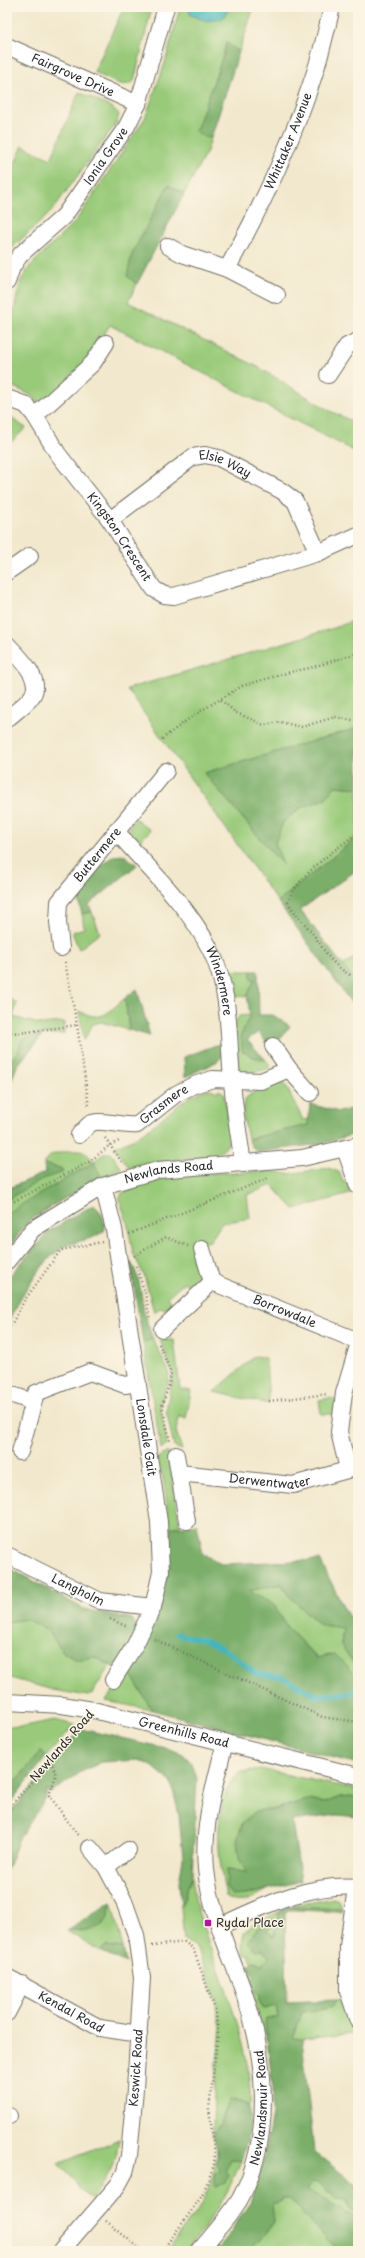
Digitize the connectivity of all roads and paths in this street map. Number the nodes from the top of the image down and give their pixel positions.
1 (166, 7) edge
2 (332, 7) edge
3 (7, 46) edge
4 (138, 104) junction
5 (168, 246) dead end
6 (228, 269) junction
7 (7, 282) edge
8 (277, 294) dead end
9 (358, 341) edge
10 (106, 343) dead end
11 (328, 375) dead end
12 (7, 398) edge
13 (36, 416) junction
14 (110, 520) junction
15 (358, 536) edge
16 (318, 553) junction
17 (30, 556) dead end
18 (7, 572) edge
19 (7, 644) edge
20 (358, 653) edge
21 (221, 700) junction
22 (7, 719) edge
23 (358, 721) edge
24 (162, 739) dead end
25 (166, 771) dead end
26 (116, 832) junction
27 (358, 832) edge
28 (61, 948) joint
29 (350, 975) dead end
30 (77, 1024) junction
31 (7, 1032) edge
32 (273, 1046) dead end
33 (289, 1069) junction
34 (232, 1079) junction
35 (310, 1093) dead end
36 (94, 1123) junction
37 (137, 1125) junction
38 (79, 1135) dead end
39 (110, 1145) junction
40 (351, 1147) edge
41 (243, 1164) junction
42 (277, 1175) dead end
43 (133, 1177) junction
44 (103, 1186) junction
45 (358, 1186) edge
46 (7, 1205) edge
47 (116, 1239) junction
48 (202, 1249) joint
49 (131, 1256) dead end
50 (7, 1262) edge
51 (135, 1264) dead end
52 (212, 1282) junction
53 (157, 1329) junction
54 (7, 1333) edge
55 (358, 1341) edge
56 (358, 1346) edge
57 (138, 1383) junction
58 (7, 1393) edge
59 (344, 1393) junction
60 (269, 1401) dead end
61 (33, 1402) junction
62 (20, 1452) dead end
63 (176, 1455) joint
64 (353, 1468) edge
65 (179, 1474) junction
66 (187, 1521) dead end
67 (7, 1555) edge
68 (153, 1607) junction
69 (141, 1633) junction
70 (113, 1680) dead end
71 (7, 1702) edge
72 (93, 1710) junction
73 (358, 1722) edge
74 (225, 1742) junction
75 (51, 1760) junction
76 (358, 1776) edge
77 (7, 1810) edge
78 (90, 1848) joint
79 (128, 1850) dead end
80 (106, 1867) junction
81 (357, 1887) edge
82 (220, 1926) junction
83 (138, 1947) junction
84 (7, 1977) edge
85 (22, 1984) junction
86 (7, 2013) edge
87 (358, 2021) edge
88 (139, 2034) junction
89 (94, 2210) junction
90 (61, 2251) edge
91 (143, 2251) edge
92 (162, 2251) edge
93 (199, 2251) edge

1 - 4 street, Ionia Grove
2 - 6 street, Whittaker Avenue
3 - 4 street, Fairgrove Drive
4 - 7 street, Ionia Grove
5 - 6 street
6 - 8 street
9 - 11 street
10 - 13 street
12 - 13 street, Kingston Crescent
13 - 14 street, Kingston Crescent
14 - 16 street, Kingston Crescent
14 - 16 street, Elsie Way
15 - 16 street, Kingston Crescent
17 - 18 street
19 - 22 street
20 - 21 path
21 - 23 path
21 - 24 path
25 - 26 street, Buttermere
26 - 28 street, Buttermere
26 - 34 street, Windermere
27 - 29 path
28 - 30 path
30 - 31 path
30 - 36 path
32 - 33 street
33 - 34 street, Grasmere
33 - 35 street
34 - 37 street, Grasmere
34 - 41 street, Windermere
36 - 37 street, Grasmere
36 - 38 street
36 - 39 path
37 - 39 path
39 - 43 path
39 - 46 path
40 - 41 street, Newlands Road
40 - 45 street
41 - 43 street, Newlands Road
42 - 47 path
43 - 44 street, Newlands Road
44 - 47 street, Lonsdale Gait
44 - 50 street, Newlands Road
47 - 54 path
47 - 57 street, Lonsdale Gait
48 - 49 path
48 - 52 street
51 - 53 path
52 - 53 street
52 - 55 street, Borrowdale
53 - 63 path
56 - 59 street
57 - 61 street
57 - 68 street, Lonsdale Gait
58 - 61 street
59 - 60 path
59 - 64 street
61 - 62 street
63 - 65 street
64 - 65 street, Derwentwater
65 - 66 street
67 - 68 street, Langholm
68 - 69 street, Lonsdale Gait
69 - 70 street, Lonsdale Gait
69 - 73 path
71 - 72 street, Greenhills Road
72 - 74 street, Greenhills Road
72 - 75 path, Newlands Road
74 - 76 street, Greenhills Road
74 - 82 street, Newlandsmuir Road
75 - 77 path, Newlands Road
75 - 78 path
78 - 80 street, Keswick Road
79 - 80 street
80 - 83 street, Keswick Road
81 - 82 street
81 - 87 street
82 - 93 street, Newlandsmuir Road
83 - 88 street, Keswick Road
83 - 92 path
84 - 85 street, Kendal Road
85 - 86 street
85 - 88 street, Kendal Road
88 - 89 street, Keswick Road
89 - 90 street, Keswick Road
89 - 91 path

